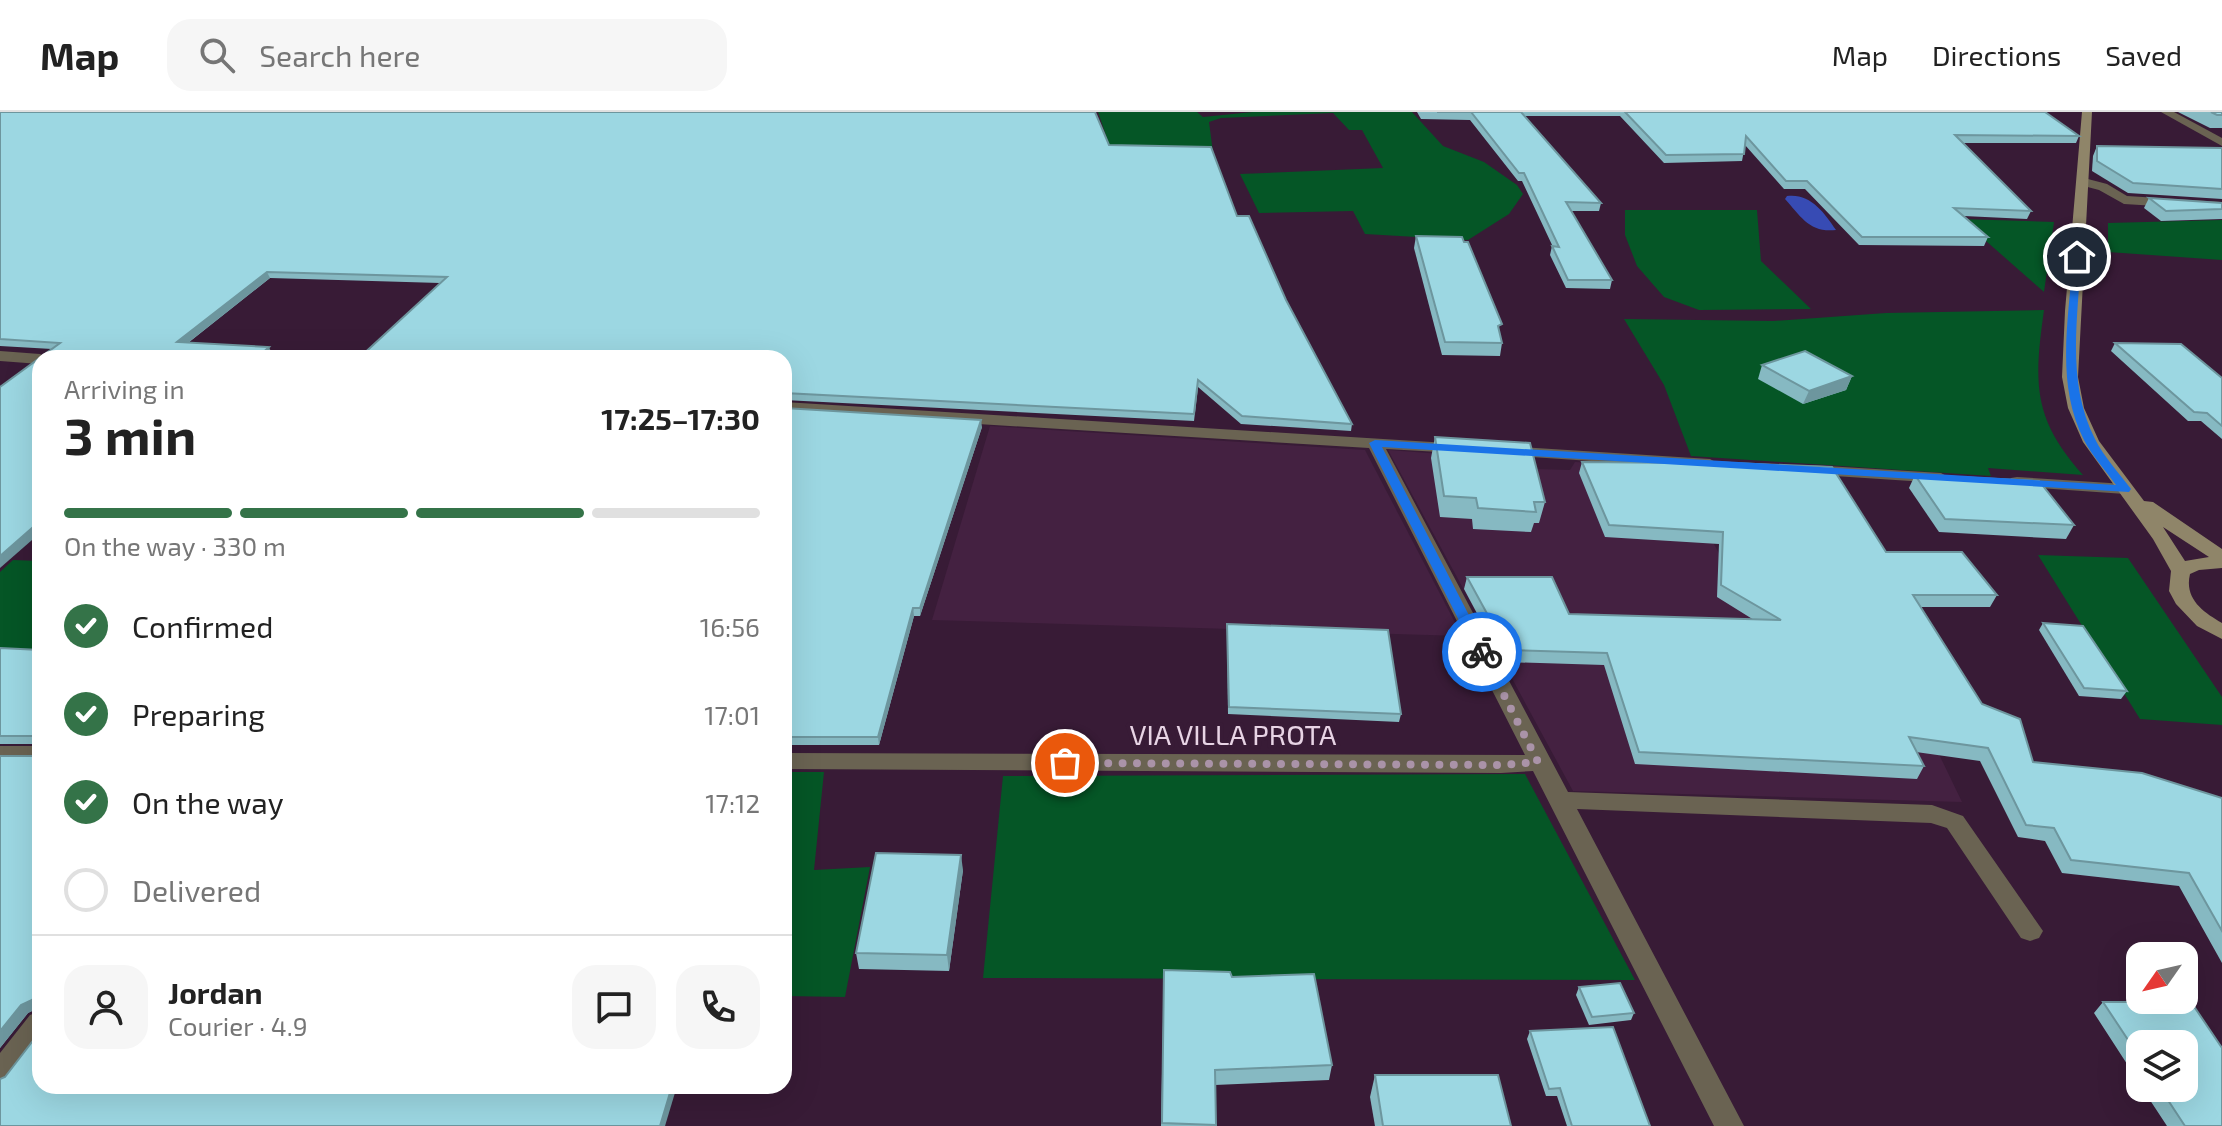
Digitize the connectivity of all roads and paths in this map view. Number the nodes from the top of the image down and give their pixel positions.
1 (2087, 112) edge
2 (2166, 112) edge
3 (2222, 143) edge
4 (2084, 182) junction
5 (2222, 206) edge
6 (0, 356) edge
7 (32, 358) edge
8 (792, 407) edge
9 (1375, 443) junction
10 (1733, 465) edge
11 (1796, 469) edge
12 (1960, 479) edge
13 (2005, 482) edge
14 (2125, 489) junction
15 (2222, 560) edge
16 (2181, 571) junction
17 (2221, 633) edge
18 (0, 754) edge
19 (32, 754) edge
20 (792, 761) edge
21 (1538, 762) junction
22 (1559, 800) junction
23 (2030, 931) dead end
24 (32, 1033) edge
25 (0, 1074) edge
26 (1729, 1126) edge

1 - 4 street
2 - 3 street
4 - 5 street
4 - 14 street
6 - 7 street
8 - 9 street
9 - 10 street
9 - 21 street
11 - 12 street
13 - 14 street
14 - 15 street
14 - 16 street
15 - 16 street
16 - 17 street
18 - 19 street
20 - 21 street, VIA VILLA PROTA
21 - 22 street
22 - 23 street
22 - 26 street
24 - 25 street

